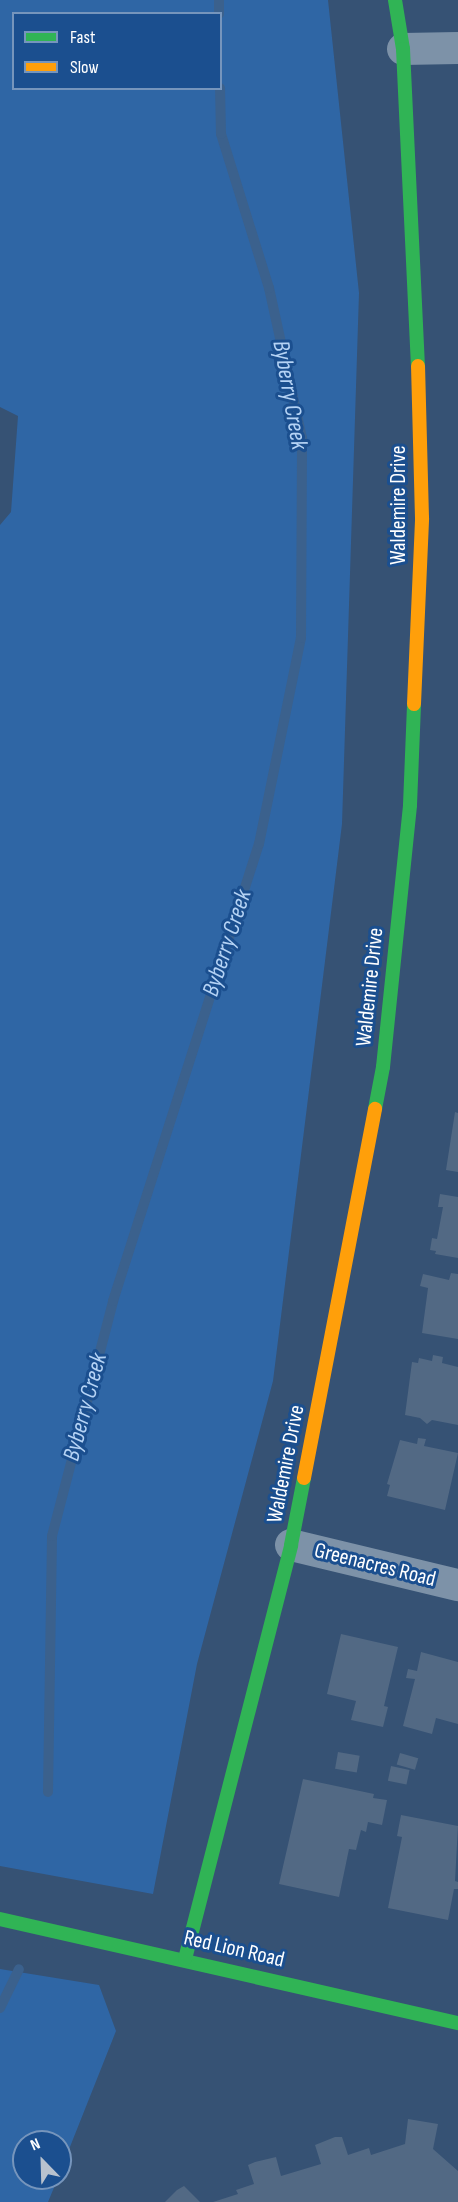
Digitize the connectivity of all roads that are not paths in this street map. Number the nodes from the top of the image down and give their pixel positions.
1 (395, 0) edge
2 (458, 48) edge
3 (403, 49) junction
4 (291, 1545) junction
5 (458, 1585) edge
6 (0, 1919) edge
7 (185, 1959) junction
8 (458, 2023) edge

1 - 3 street, Waldemire Drive
2 - 3 street
3 - 4 street, Waldemire Drive
4 - 5 street, Greenacres Road
4 - 7 street, Waldemire Drive
6 - 7 street, Red Lion Road
7 - 8 street, Red Lion Road

